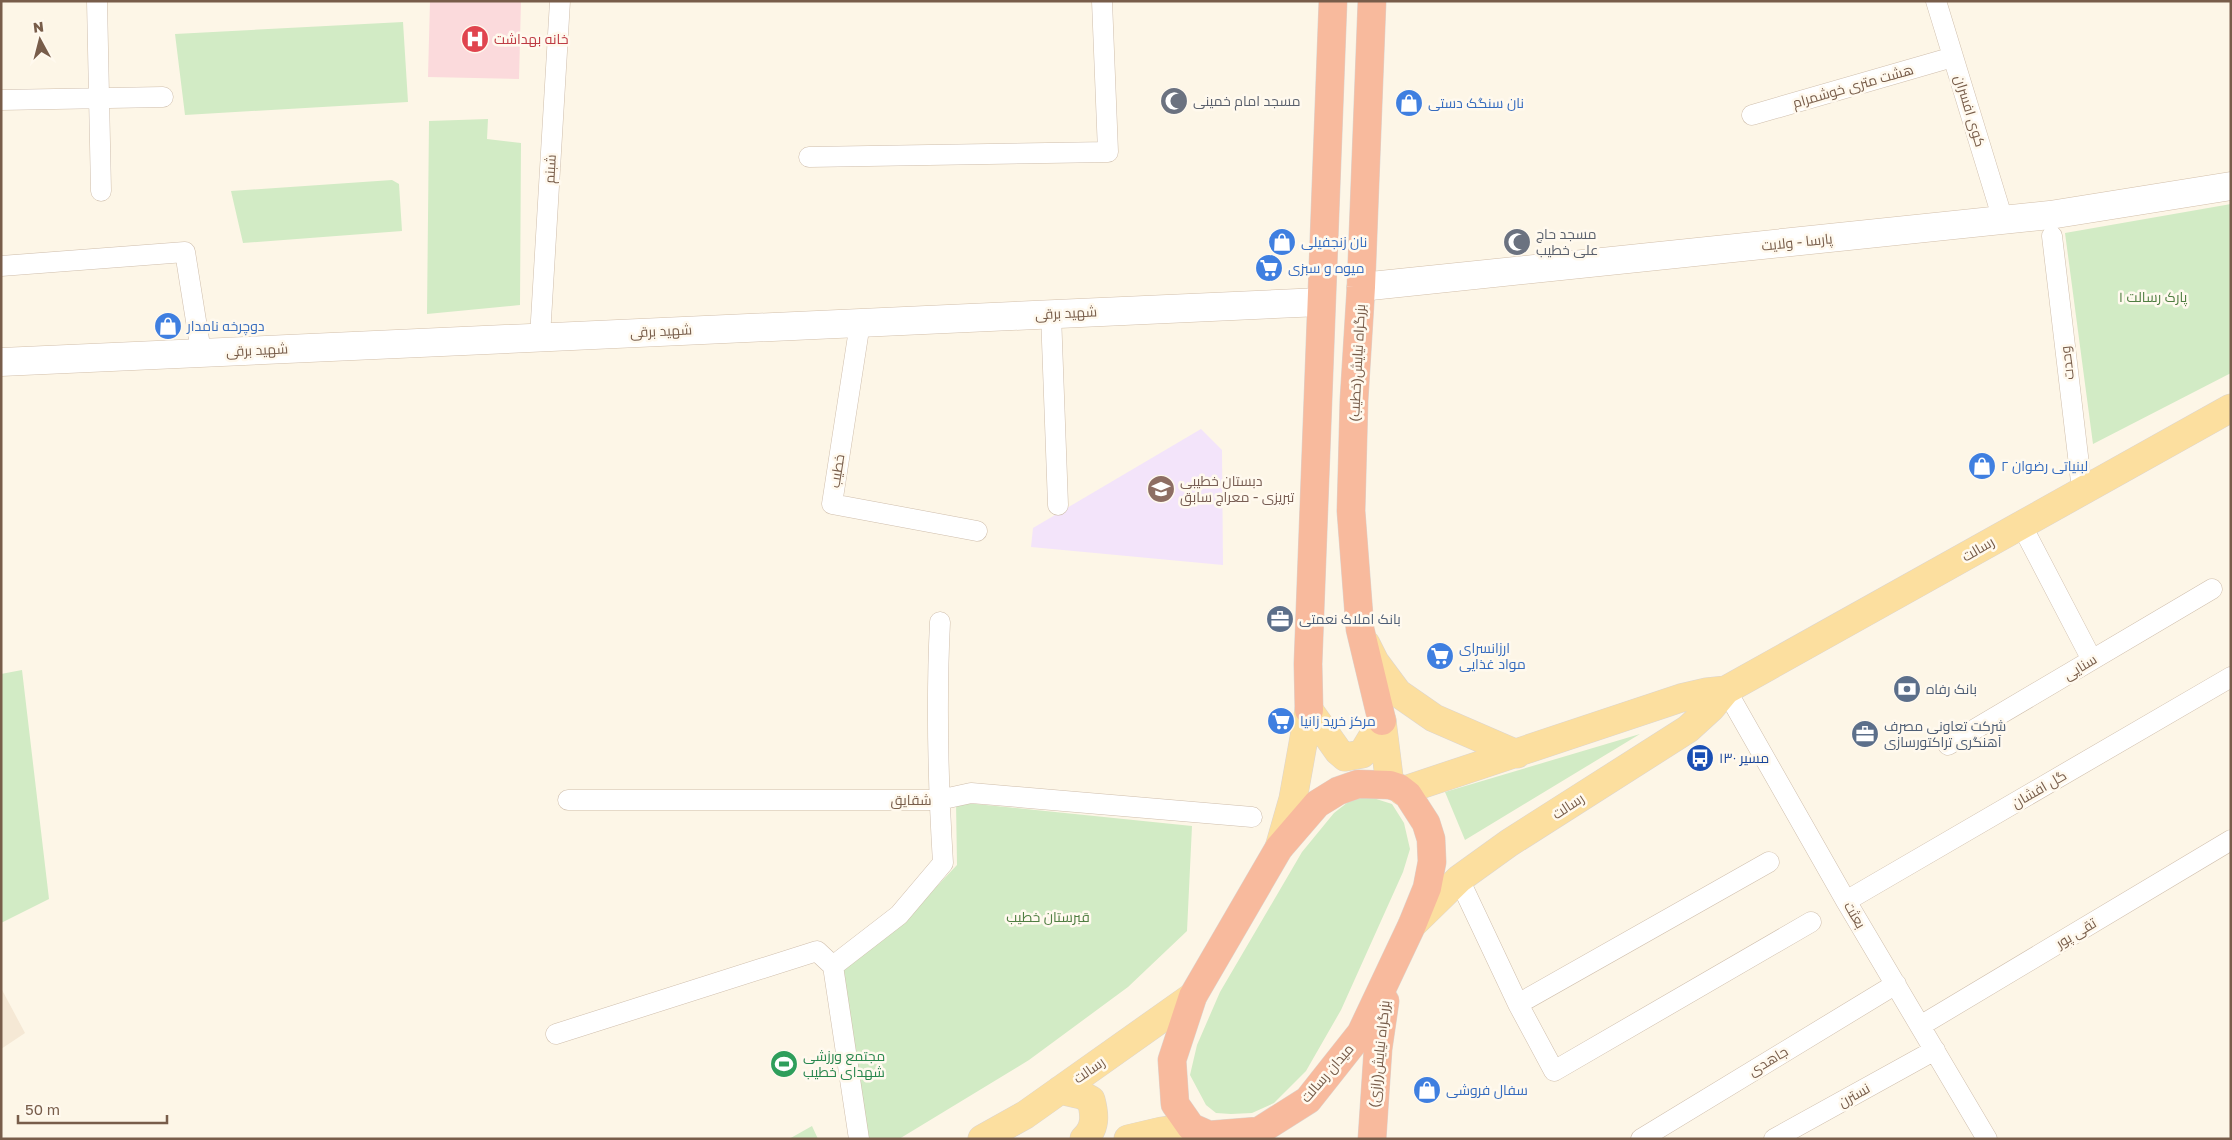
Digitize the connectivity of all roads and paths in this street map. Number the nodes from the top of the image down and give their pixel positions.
1 (97, 1) edge
2 (560, 1) edge
3 (1102, 1) edge
4 (1333, 1) edge
5 (1372, 1) edge
6 (1936, 1) edge
7 (1953, 57) junction
8 (163, 97) dead end
9 (99, 98) junction
10 (1, 100) edge
11 (1752, 115) dead end
12 (809, 157) dead end
13 (2231, 186) edge
14 (101, 191) dead end
15 (2003, 220) junction
16 (2052, 236) dead end
17 (1, 266) edge
18 (1361, 287) junction
19 (1321, 302) junction
20 (1051, 314) junction
21 (860, 322) junction
22 (540, 337) junction
23 (201, 352) junction
24 (1, 362) edge
25 (2231, 408) edge
26 (2082, 490) junction
27 (1058, 505) dead end
28 (2021, 524) junction
29 (977, 531) dead end
30 (2212, 589) dead end
31 (940, 622) dead end
32 (1360, 629) junction
33 (2092, 660) junction
34 (2231, 677) edge
35 (1726, 690) junction
36 (1309, 710) junction
37 (1382, 721) junction
38 (1948, 745) dead end
39 (1517, 754) junction
40 (1396, 788) junction
41 (568, 800) dead end
42 (939, 800) junction
43 (1252, 817) dead end
44 (2231, 840) edge
45 (1279, 848) junction
46 (1769, 862) dead end
47 (1459, 879) junction
48 (1846, 900) junction
49 (1811, 922) dead end
50 (1412, 925) junction
51 (833, 966) junction
52 (1390, 970) junction
53 (1896, 984) junction
54 (1193, 996) junction
55 (1518, 1004) junction
56 (1920, 1026) junction
57 (556, 1034) dead end
58 (1934, 1050) junction
59 (1060, 1090) junction
60 (1204, 1134) edge
61 (859, 1139) edge
62 (982, 1139) edge
63 (1084, 1139) edge
64 (1128, 1139) edge
65 (1372, 1139) edge
66 (1641, 1139) edge
67 (1774, 1139) edge
68 (1987, 1139) edge

1 - 9 street
2 - 22 street, شبنم
3 - 12 street
4 - 19 highway
5 - 18 highway, بزرگراه نیایش(خطیب)
6 - 7 street, کوی افسران
7 - 11 street, هشت متری خوشمرام
7 - 15 street, کوی افسران
8 - 9 street
9 - 10 street
9 - 14 street
13 - 15 main road, پارسا - ولایت
15 - 18 main road, پارسا - ولایت
16 - 26 street, وحدت
17 - 23 street
18 - 32 highway, بزرگراه نیایش(خطیب)
19 - 20 main road, شهید برقی
19 - 36 highway
20 - 21 main road, شهید برقی
20 - 27 street
21 - 22 main road, شهید برقی
21 - 29 street, خطیب
22 - 23 main road, شهید برقی
23 - 24 main road, شهید برقی
25 - 26 main road, رسالت
26 - 28 main road, رسالت
28 - 33 street
28 - 35 main road, رسالت
30 - 33 street, سنایی
31 - 42 street
32 - 37 highway, بزرگراه نیایش(خطیب)
32 - 39 main road
33 - 38 street, سنایی
34 - 48 street, گل افشان
35 - 39 main road, رسالت
35 - 47 main road, رسالت
35 - 48 street, بعثت
36 - 37 main road
36 - 45 main road
37 - 40 main road
39 - 40 main road, رسالت
40 - 45 highway
40 - 50 highway, میدان رسالت
41 - 42 street, شقایق
42 - 43 street, شقایق
42 - 51 street
44 - 56 street, تقی پور
45 - 54 highway
46 - 55 street
47 - 50 main road, رسالت
47 - 55 street
48 - 53 street, بعثت
49 - 55 street
50 - 52 highway, میدان رسالت
51 - 57 street
51 - 61 street
52 - 60 highway, میدان رسالت
52 - 65 highway, بزرگراه نیایش(رازی)
53 - 56 street, بعثت
53 - 66 street, جاهدی
54 - 59 main road, رسالت
54 - 60 highway
56 - 58 street, بعثت
58 - 67 street, نسترن
58 - 68 street, بعثت
59 - 62 main road, رسالت
59 - 63 main road
60 - 64 main road

